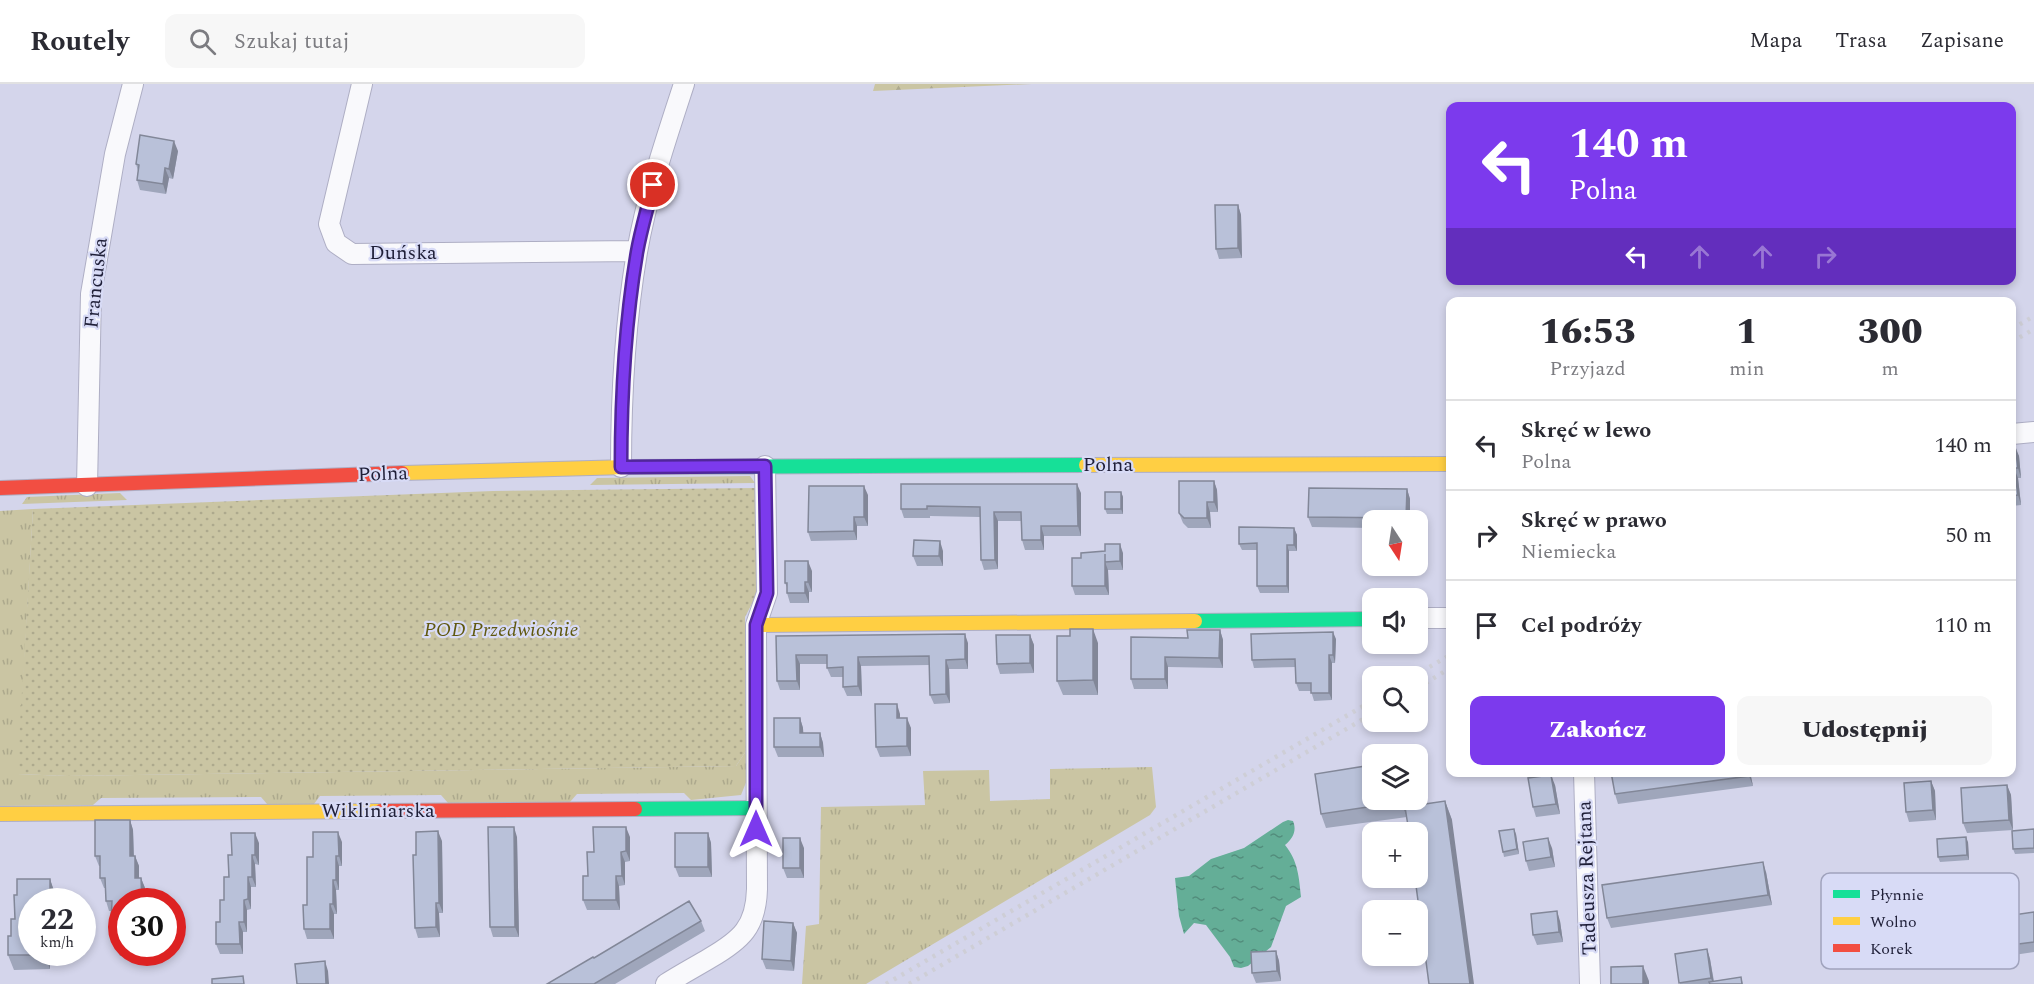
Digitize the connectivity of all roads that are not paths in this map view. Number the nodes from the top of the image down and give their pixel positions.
1 (133, 84) edge
2 (362, 84) edge
3 (684, 84) edge
4 (637, 251) junction
5 (2034, 432) edge
6 (2016, 434) edge
7 (1446, 464) edge
8 (765, 466) junction
9 (621, 467) junction
10 (87, 486) junction
11 (0, 489) edge
12 (1428, 618) edge
13 (1446, 618) edge
14 (1362, 619) edge
15 (756, 625) junction
16 (1584, 777) edge
17 (756, 808) junction
18 (0, 814) edge
19 (666, 984) edge
20 (1590, 984) edge

1 - 10 street, Francuska
2 - 4 street, Duńska
3 - 4 street
4 - 9 street
5 - 6 street
7 - 8 street, Polna
8 - 9 street, Polna
8 - 15 street
9 - 10 street, Polna
10 - 11 street, Polna
12 - 13 street
14 - 15 street
15 - 17 street
16 - 20 street, Tadeusza Rejtana
17 - 18 street, Wikliniarska
17 - 19 street

